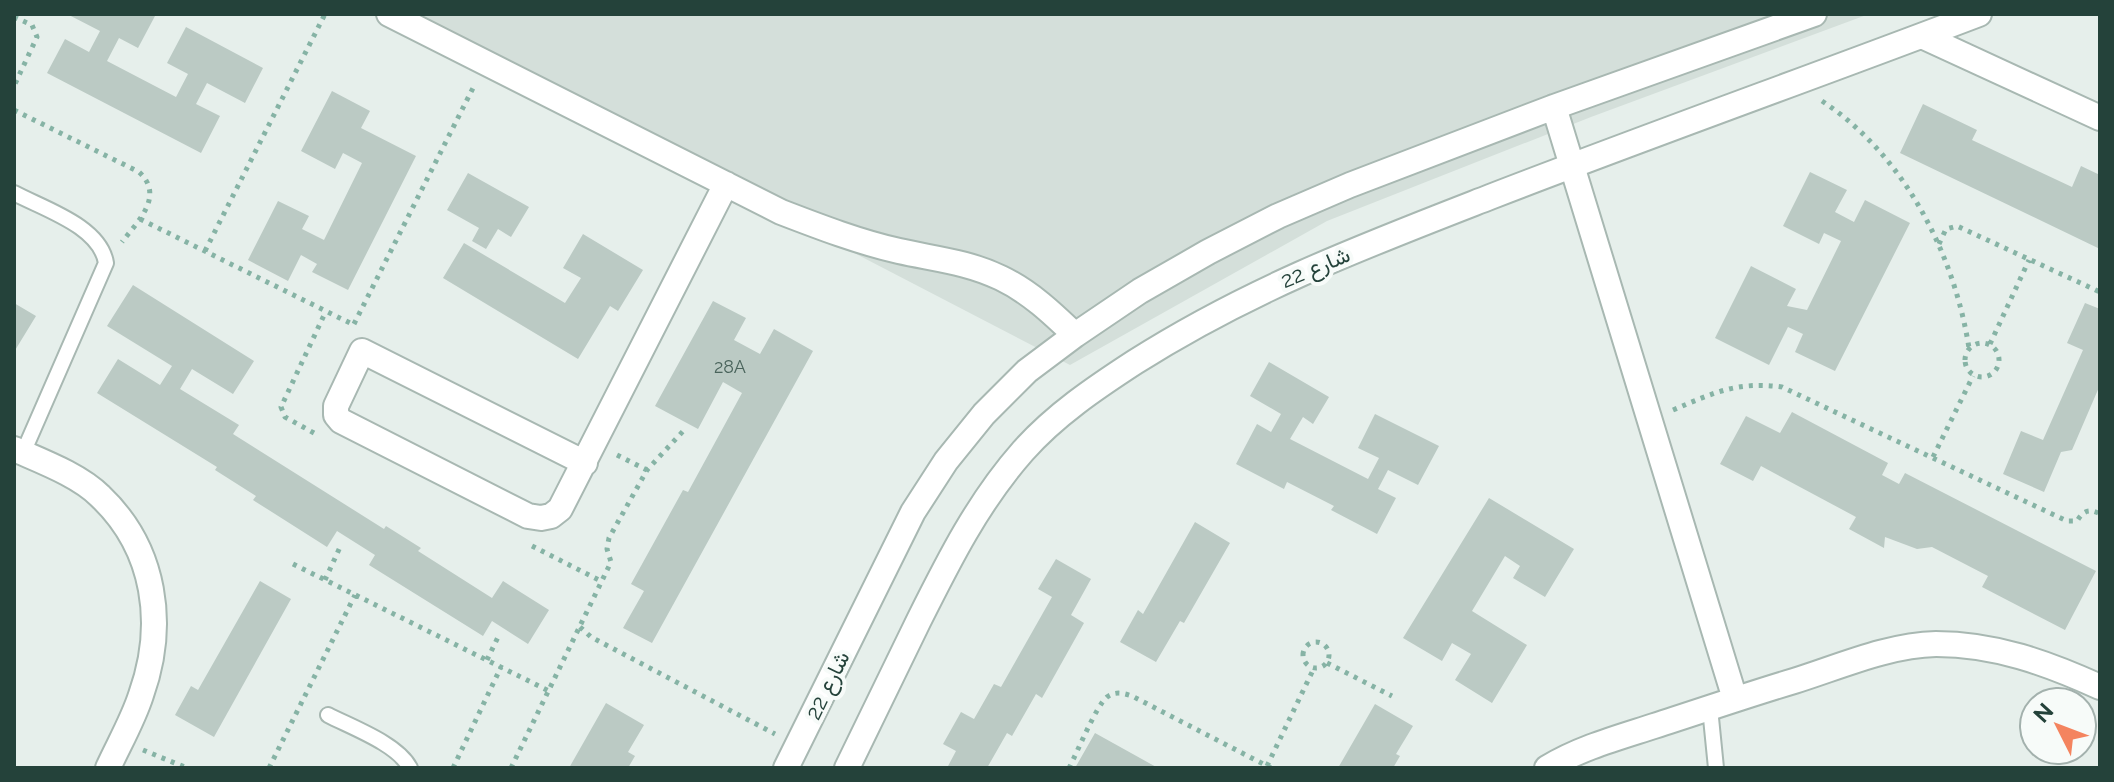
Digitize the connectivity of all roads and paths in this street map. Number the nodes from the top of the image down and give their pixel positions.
1 (325, 14) edge
2 (389, 14) edge
3 (1814, 14) edge
4 (1979, 14) edge
5 (14, 17) edge
6 (1922, 36) junction
7 (485, 63) junction
8 (1794, 83) junction
9 (14, 86) edge
10 (1554, 107) junction
11 (14, 110) edge
12 (2100, 118) edge
13 (1572, 165) junction
14 (726, 184) junction
15 (14, 193) edge
16 (1939, 244) junction
17 (205, 251) dead end
18 (2029, 260) junction
19 (106, 263) junction
20 (2100, 292) edge
21 (353, 325) dead end
22 (1075, 335) junction
23 (1990, 344) junction
24 (1969, 348) junction
25 (1973, 376) junction
26 (1650, 420) junction
27 (686, 428) dead end
28 (18, 451) edge
29 (1933, 457) junction
30 (585, 463) junction
31 (2100, 514) edge
32 (341, 545) dead end
33 (293, 564) dead end
34 (325, 580) junction
35 (355, 595) junction
36 (580, 627) junction
37 (499, 635) dead end
38 (487, 660) junction
39 (1327, 663) junction
40 (501, 667) junction
41 (1314, 668) junction
42 (2100, 687) edge
43 (549, 691) junction
44 (1392, 696) dead end
45 (1735, 699) junction
46 (1710, 708) junction
47 (328, 715) dead end
48 (120, 741) junction
49 (797, 746) junction
50 (1269, 767) edge
51 (108, 768) edge
52 (187, 768) edge
53 (269, 768) edge
54 (410, 768) edge
55 (453, 768) edge
56 (511, 768) edge
57 (786, 768) edge
58 (847, 768) edge
59 (1069, 768) edge
60 (1547, 768) edge
61 (1716, 768) edge

1 - 17 path
2 - 7 street
3 - 10 street, شارع 22
4 - 6 street, شارع 22
5 - 9 path
6 - 8 street, شارع 22
6 - 12 street
7 - 14 street
7 - 21 path
8 - 13 street, شارع 22
8 - 16 path
10 - 13 street
10 - 22 street, شارع 22
11 - 19 path
13 - 26 street
13 - 58 street, شارع 22
14 - 22 street
14 - 30 street
15 - 19 lane
16 - 18 path
16 - 24 path
18 - 20 path
18 - 23 path
19 - 28 lane
22 - 49 street, شارع 22
23 - 24 path
23 - 25 path
24 - 25 path
25 - 29 path
26 - 29 path
26 - 45 street
27 - 36 path
28 - 48 street
29 - 31 path
30 - 30 street
32 - 34 path
33 - 34 path
34 - 35 path
35 - 38 path
35 - 53 path
36 - 43 path
36 - 49 path
37 - 38 path
38 - 40 path
39 - 41 path
39 - 41 path
39 - 44 path
40 - 43 path
40 - 55 path
41 - 50 path
42 - 45 street
43 - 56 path
45 - 46 street
46 - 60 street
46 - 61 lane
47 - 54 lane
48 - 51 street
48 - 52 path
49 - 57 street, شارع 22
50 - 59 path

